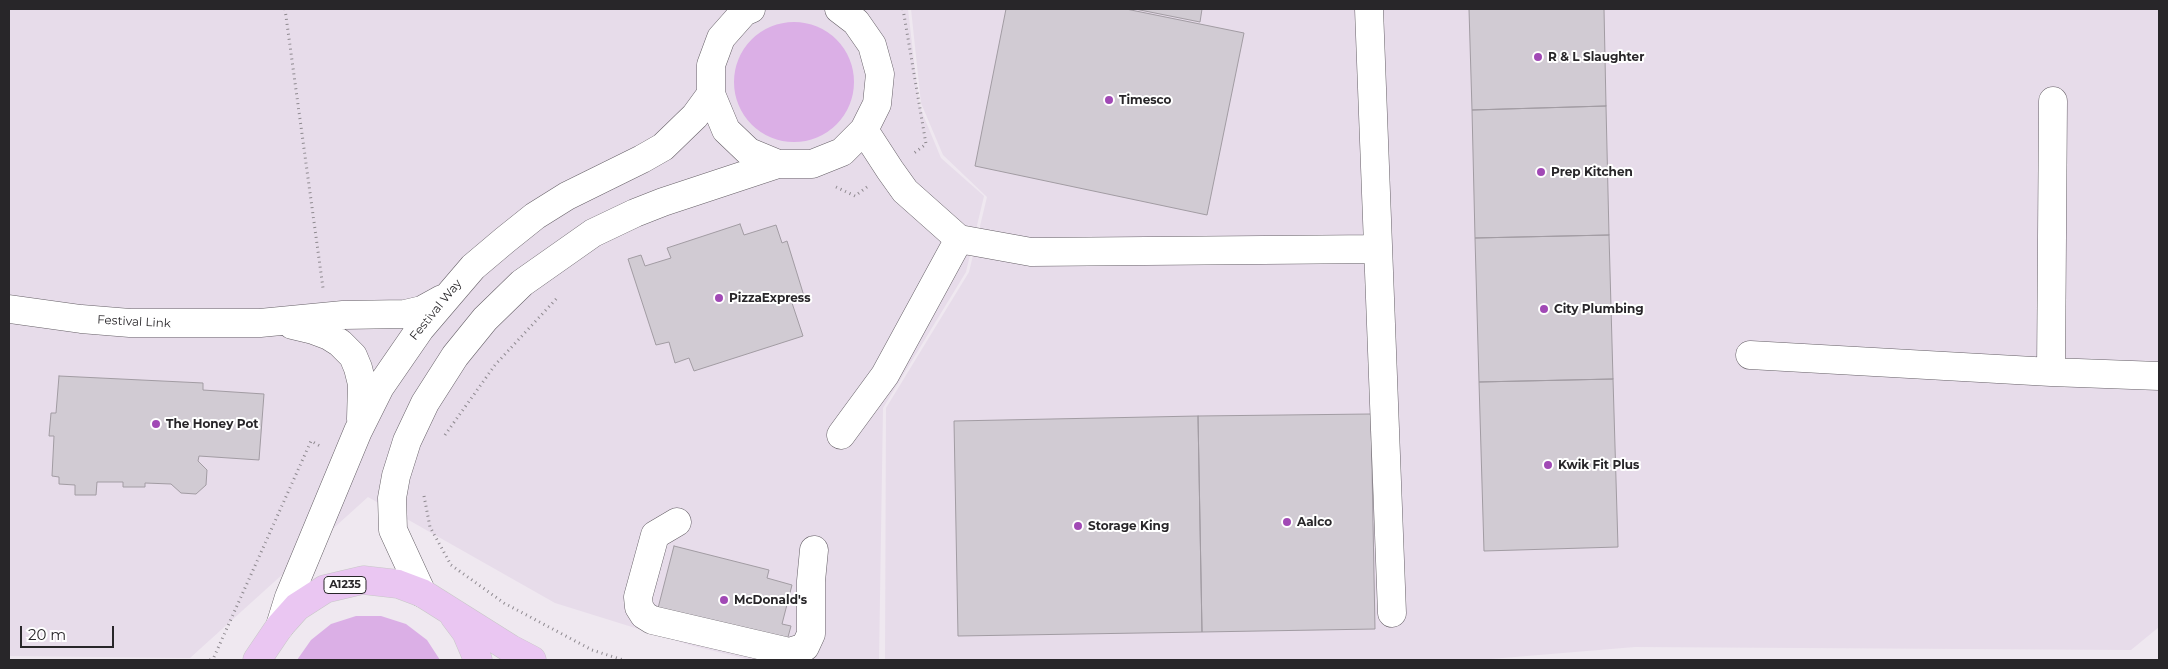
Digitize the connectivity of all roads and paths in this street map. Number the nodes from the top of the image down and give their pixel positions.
1 (285, 9) edge
2 (839, 9) edge
3 (903, 9) edge
4 (1369, 9) edge
5 (745, 10) edge
6 (711, 94) junction
7 (2053, 101) dead end
8 (864, 130) junction
9 (778, 164) junction
10 (890, 170) junction
11 (829, 183) dead end
12 (959, 239) junction
13 (1378, 249) junction
14 (447, 295) junction
15 (558, 296) dead end
16 (324, 297) dead end
17 (9, 309) edge
18 (260, 323) junction
19 (1750, 355) dead end
20 (2051, 372) junction
21 (2159, 376) edge
22 (358, 430) junction
23 (841, 435) dead end
24 (442, 443) dead end
25 (324, 447) dead end
26 (423, 487) dead end
27 (677, 522) dead end
28 (814, 550) dead end
29 (422, 592) junction
30 (449, 609) junction
31 (1392, 613) dead end
32 (267, 647) edge
33 (210, 660) edge
34 (478, 660) edge
35 (532, 660) edge
36 (623, 660) edge

1 - 16 path
2 - 8 street
3 - 10 path
4 - 13 street
5 - 6 street
6 - 9 street
6 - 14 street, Festival Way
7 - 20 street
8 - 9 street
8 - 10 street
9 - 29 street
10 - 11 path
10 - 12 street
12 - 13 street
12 - 23 street
13 - 31 street
14 - 18 street, Festival Link
14 - 22 street, Festival Way
15 - 24 path
17 - 18 street, Festival Link
18 - 22 street, Festival Link
19 - 20 street
20 - 21 street
22 - 32 street, Festival Way
25 - 33 path
26 - 36 path
27 - 28 street
29 - 30 main road, A1235
29 - 32 main road, A1235
30 - 34 main road, A1235
30 - 35 main road, A1235

